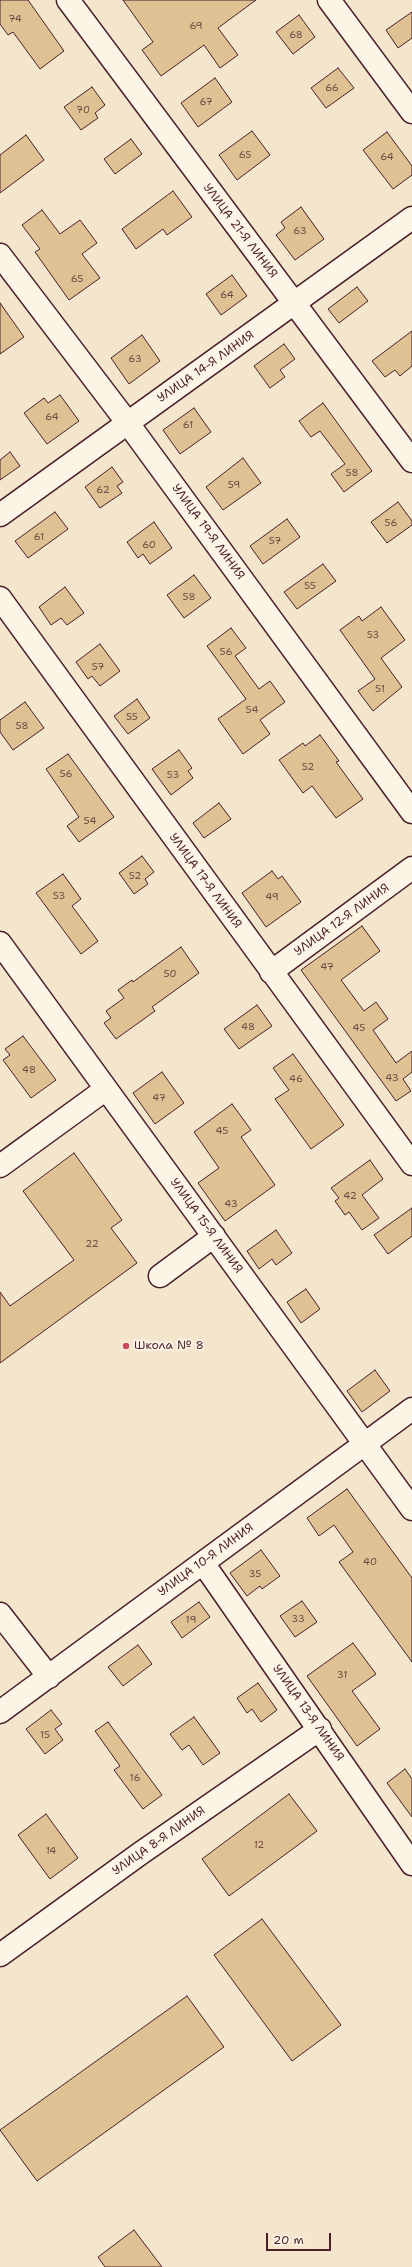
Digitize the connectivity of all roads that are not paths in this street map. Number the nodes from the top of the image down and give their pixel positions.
1 (68, 0) edge
2 (329, 0) edge
3 (412, 112) edge
4 (412, 218) edge
5 (0, 255) edge
6 (294, 304) junction
7 (127, 422) junction
8 (412, 461) edge
9 (0, 515) edge
10 (0, 598) edge
11 (412, 812) edge
12 (412, 868) edge
13 (0, 943) edge
14 (271, 972) junction
15 (106, 1089) junction
16 (412, 1164) edge
17 (0, 1166) edge
18 (214, 1236) junction
19 (160, 1276) dead end
20 (412, 1409) edge
21 (365, 1443) junction
22 (412, 1509) edge
23 (203, 1563) junction
24 (0, 1614) edge
25 (49, 1677) junction
26 (0, 1712) edge
27 (320, 1730) junction
28 (412, 1864) edge
29 (0, 1955) edge

1 - 6 street, УЛИЦА 21-Я ЛИНИЯ
2 - 3 street
4 - 6 street, УЛИЦА 14-Я ЛИНИЯ
5 - 7 street, УЛИЦА 19-Я ЛИНИЯ
6 - 7 street, УЛИЦА 14-Я ЛИНИЯ
6 - 8 street, УЛИЦА 21-Я ЛИНИЯ
7 - 9 street, УЛИЦА 14-Я ЛИНИЯ
7 - 11 street, УЛИЦА 19-Я ЛИНИЯ
10 - 14 street, УЛИЦА 17-Я ЛИНИЯ
12 - 14 street, УЛИЦА 12-Я ЛИНИЯ
13 - 15 street, УЛИЦА 15-Я ЛИНИЯ
14 - 16 street, УЛИЦА 17-Я ЛИНИЯ
15 - 17 street
15 - 18 street, УЛИЦА 15-Я ЛИНИЯ
18 - 19 street
18 - 21 street, УЛИЦА 15-Я ЛИНИЯ
20 - 21 street, УЛИЦА 10-Я ЛИНИЯ
21 - 22 street, УЛИЦА 15-Я ЛИНИЯ
21 - 23 street, УЛИЦА 10-Я ЛИНИЯ
23 - 25 street, УЛИЦА 10-Я ЛИНИЯ
23 - 27 street, УЛИЦА 13-Я ЛИНИЯ
24 - 25 street
25 - 26 street, УЛИЦА 10-Я ЛИНИЯ
27 - 28 street, УЛИЦА 13-Я ЛИНИЯ
27 - 29 street, УЛИЦА 8-Я ЛИНИЯ

